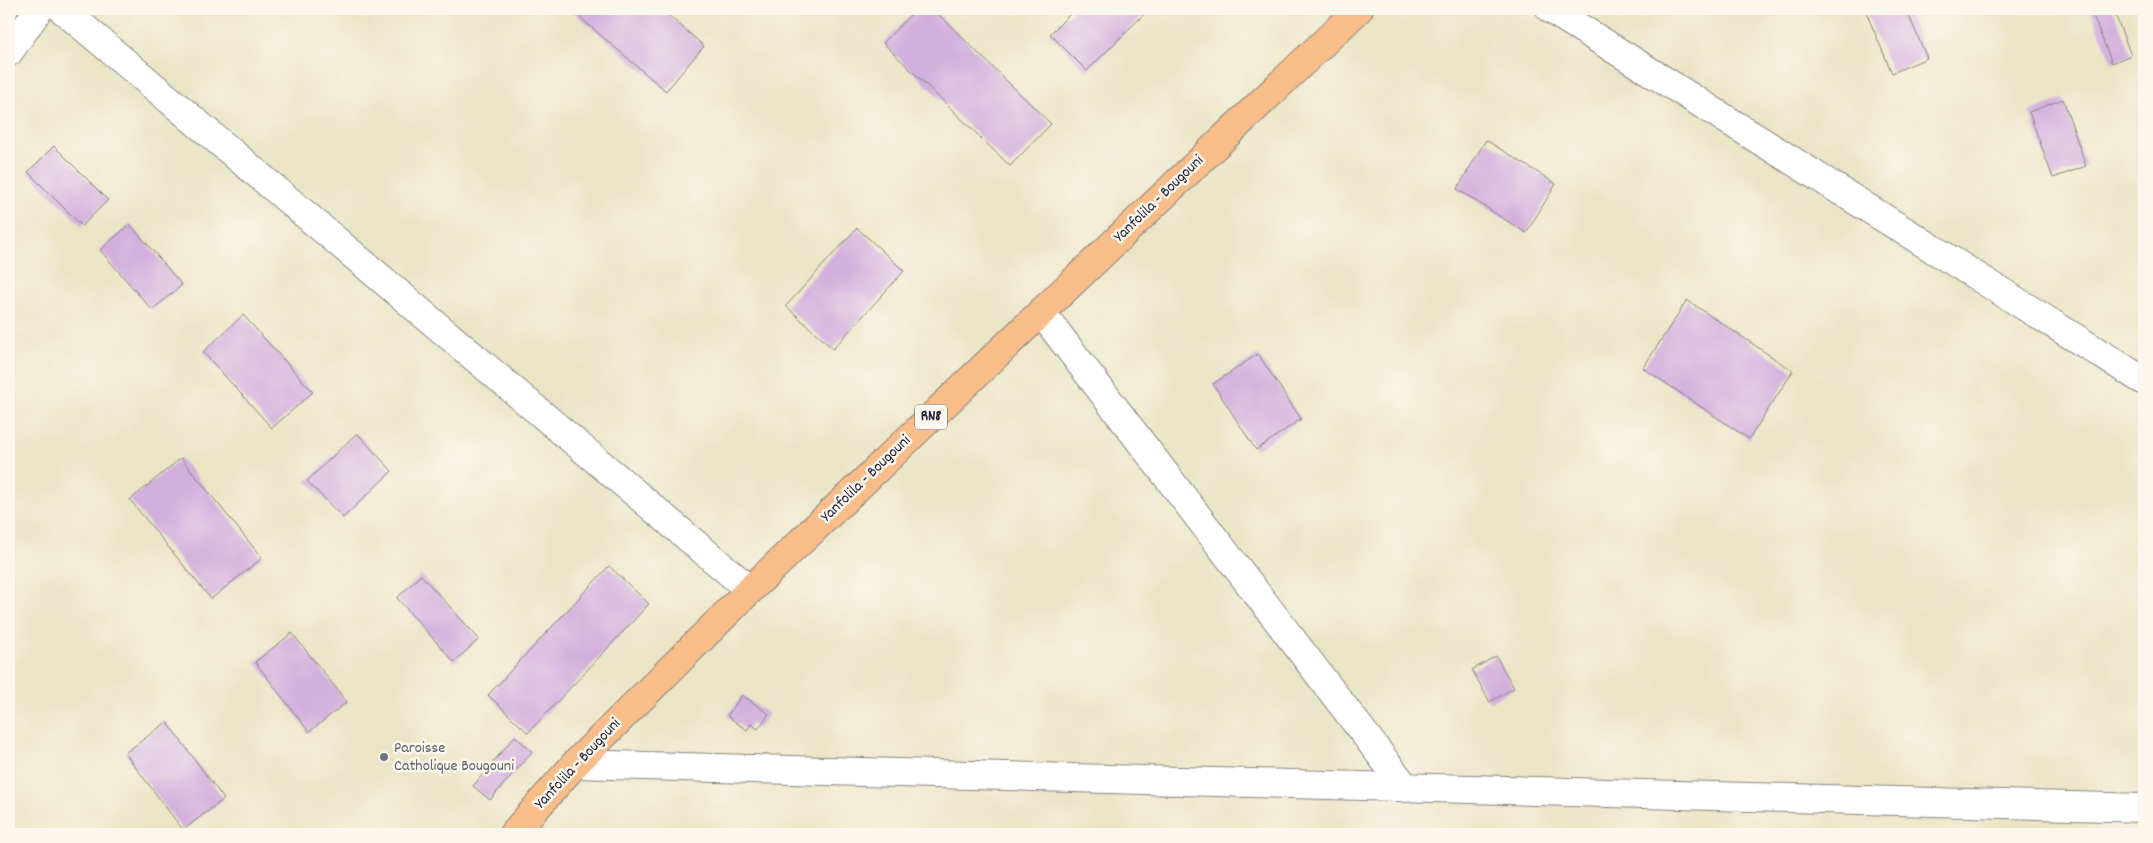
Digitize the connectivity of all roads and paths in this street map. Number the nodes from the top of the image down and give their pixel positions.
1 (39, 9) edge
2 (62, 9) edge
3 (1358, 9) edge
4 (1550, 9) edge
5 (9, 52) edge
6 (1041, 312) junction
7 (2144, 382) edge
8 (750, 590) junction
9 (575, 764) junction
10 (1406, 788) junction
11 (2144, 808) edge
12 (513, 834) edge

1 - 5 street
2 - 8 street
3 - 6 main road, Yanfolila - Bougouni / RN8
4 - 7 street
6 - 8 main road, Yanfolila - Bougouni / RN8
6 - 10 street
8 - 9 main road, Yanfolila - Bougouni / RN8
9 - 10 street
9 - 12 main road, Yanfolila - Bougouni / RN8
10 - 11 street

